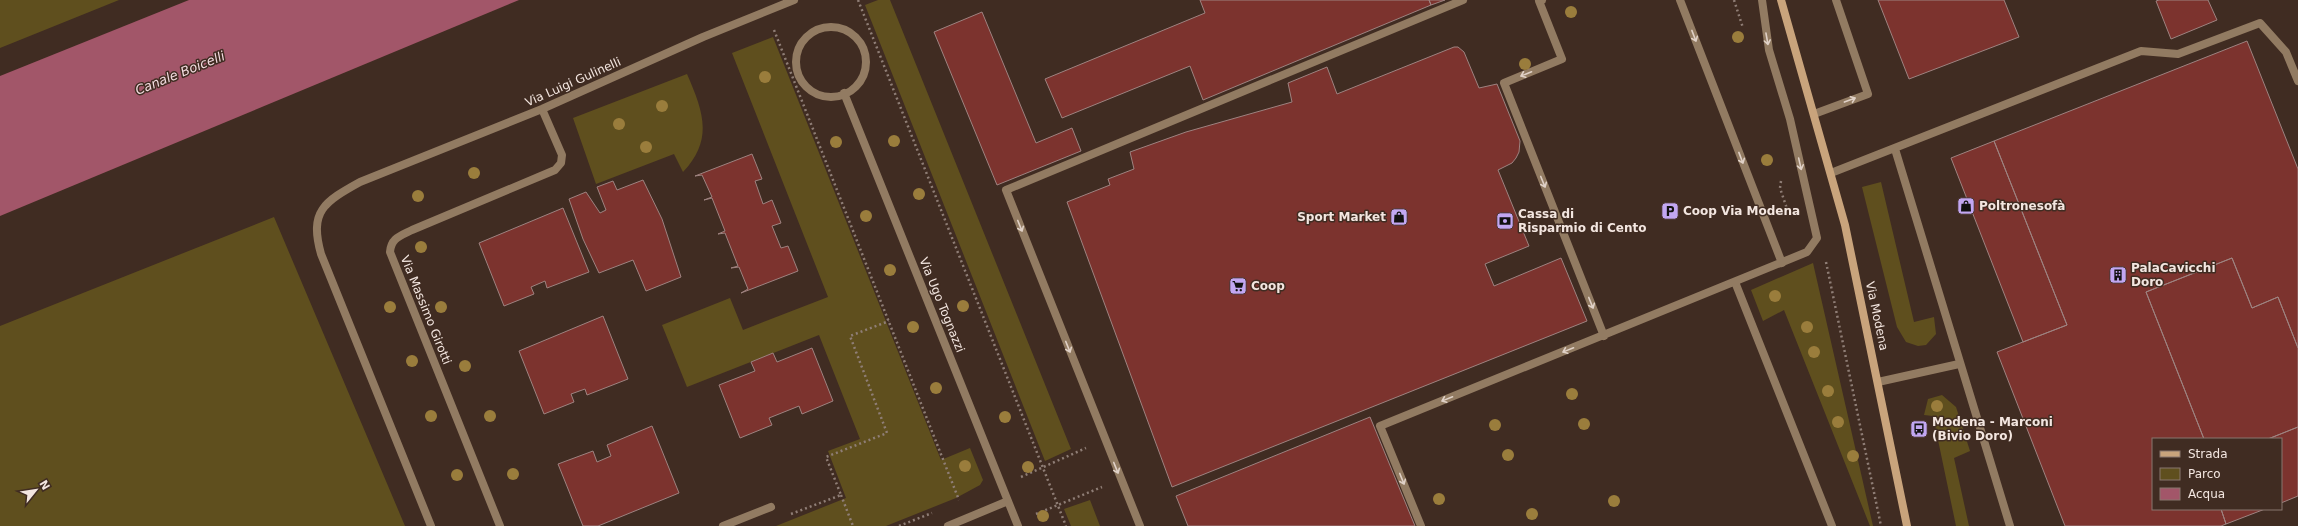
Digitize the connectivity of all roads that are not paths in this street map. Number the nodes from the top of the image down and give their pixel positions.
1 (794, 0) edge
2 (1463, 0) edge
3 (1680, 0) edge
4 (1762, 0) edge
5 (1781, 0) edge
6 (1836, 0) edge
7 (1541, 1) edge
8 (2298, 81) edge
9 (844, 93) junction
10 (542, 109) junction
11 (1814, 114) junction
12 (1895, 149) junction
13 (1831, 173) junction
14 (1782, 263) junction
15 (1735, 282) junction
16 (1604, 336) junction
17 (1959, 364) junction
18 (1878, 382) junction
19 (1008, 501) junction
20 (771, 507) dead end
21 (1017, 524) edge
22 (430, 526) edge
23 (500, 526) edge
24 (723, 526) edge
25 (948, 526) edge
26 (1140, 526) edge
27 (1421, 526) edge
28 (1832, 526) edge
29 (1907, 526) edge
30 (2010, 526) edge

1 - 10 street, Via Luigi Gulinelli
2 -> 26 street
3 -> 14 street
4 -> 14 street
5 - 11 main road, Via Modena
11 -> 6 street
7 -> 16 street
8 - 12 street
9 - 9 street
9 - 19 street, Via Ugo Tognazzi
10 - 22 street, Via Luigi Gulinelli
10 - 23 street, Via Massimo Girotti
11 - 13 main road, Via Modena
12 - 13 street
12 - 17 street
13 - 18 main road, Via Modena
14 - 15 street
15 - 16 street
15 - 28 street
16 -> 27 street
17 - 18 street
17 - 30 street
18 - 29 main road, Via Modena
19 - 21 street, Via Ugo Tognazzi
19 - 25 street
20 - 24 street

